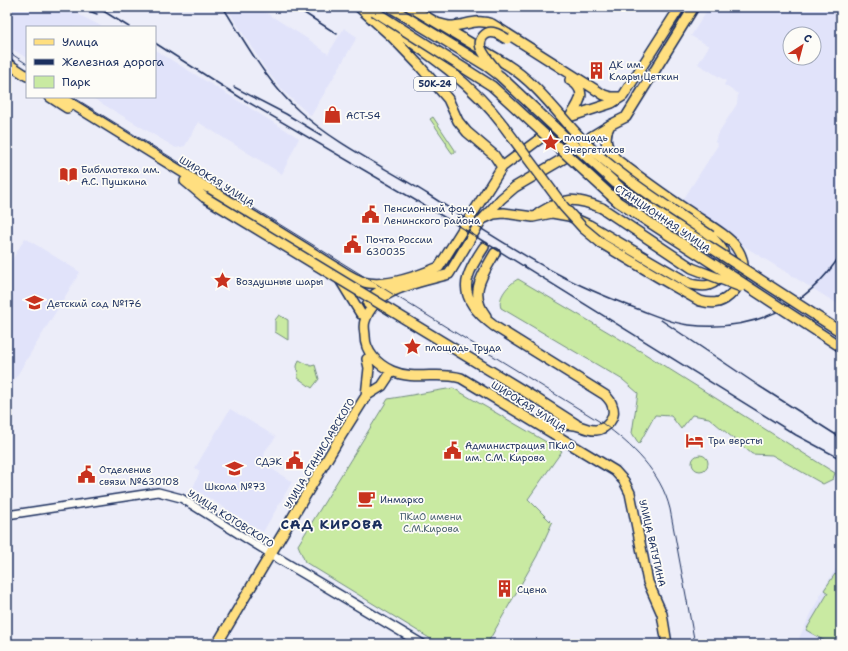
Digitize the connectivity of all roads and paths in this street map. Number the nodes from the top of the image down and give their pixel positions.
1 (359, 7) edge
2 (390, 7) edge
3 (410, 7) edge
4 (680, 7) edge
5 (694, 7) edge
6 (372, 9) edge
7 (437, 23) junction
8 (7, 63) edge
9 (7, 70) edge
10 (26, 75) edge
11 (500, 76) junction
12 (26, 82) edge
13 (622, 97) junction
14 (52, 98) edge
15 (63, 98) edge
16 (569, 117) junction
17 (610, 125) junction
18 (502, 167) junction
19 (185, 181) junction
20 (533, 217) junction
21 (483, 219) junction
22 (484, 247) dead end
23 (495, 253) dead end
24 (400, 280) junction
25 (762, 296) junction
26 (361, 314) junction
27 (494, 326) junction
28 (841, 332) edge
29 (841, 347) edge
30 (367, 359) junction
31 (390, 373) junction
32 (366, 396) junction
33 (534, 422) junction
34 (579, 426) junction
35 (630, 493) joint
36 (7, 515) edge
37 (271, 554) junction
38 (218, 644) edge
39 (422, 644) edge
40 (667, 644) edge

1 - 17 main road, bridge
1 - 18 main road, 50К-24
2 - 11 main road, СТАНЦИОННАЯ УЛИЦА, bridge
3 - 7 main road
4 - 13 main road
5 - 17 main road
6 - 25 main road, СТАНЦИОННАЯ УЛИЦА, bridge
7 - 13 main road
7 - 20 main road, bridge
8 - 10 main road
9 - 12 main road
11 - 16 main road, bridge
11 - 28 main road, СТАНЦИОННАЯ УЛИЦА, bridge
13 - 16 main road
14 - 19 main road, ШИРОКАЯ УЛИЦА
15 - 24 main road, ШИРОКАЯ УЛИЦА
16 - 18 main road
17 - 21 main road
18 - 24 main road
19 - 26 main road, ШИРОКАЯ УЛИЦА
19 - 34 main road, bridge
20 - 21 main road
20 - 25 main road, bridge
21 - 31 main road
22 - 27 main road
23 - 27 main road
24 - 26 main road
25 - 29 main road, СТАНЦИОННАЯ УЛИЦА, bridge
26 - 30 main road
27 - 34 main road
30 - 31 main road
30 - 32 main road
31 - 32 main road
31 - 33 main road, ШИРОКАЯ УЛИЦА
32 - 37 main road, УЛИЦА СТАНИСЛАВСКОГО
33 - 34 main road
33 - 35 main road, ШИРОКАЯ УЛИЦА
35 - 40 main road, УЛИЦА ВАТУТИНА
36 - 37 street, УЛИЦА КОТОВСКОГО
37 - 38 main road, УЛИЦА СТАНИСЛАВСКОГО
37 - 39 main road, УЛИЦА КОТОВСКОГО

